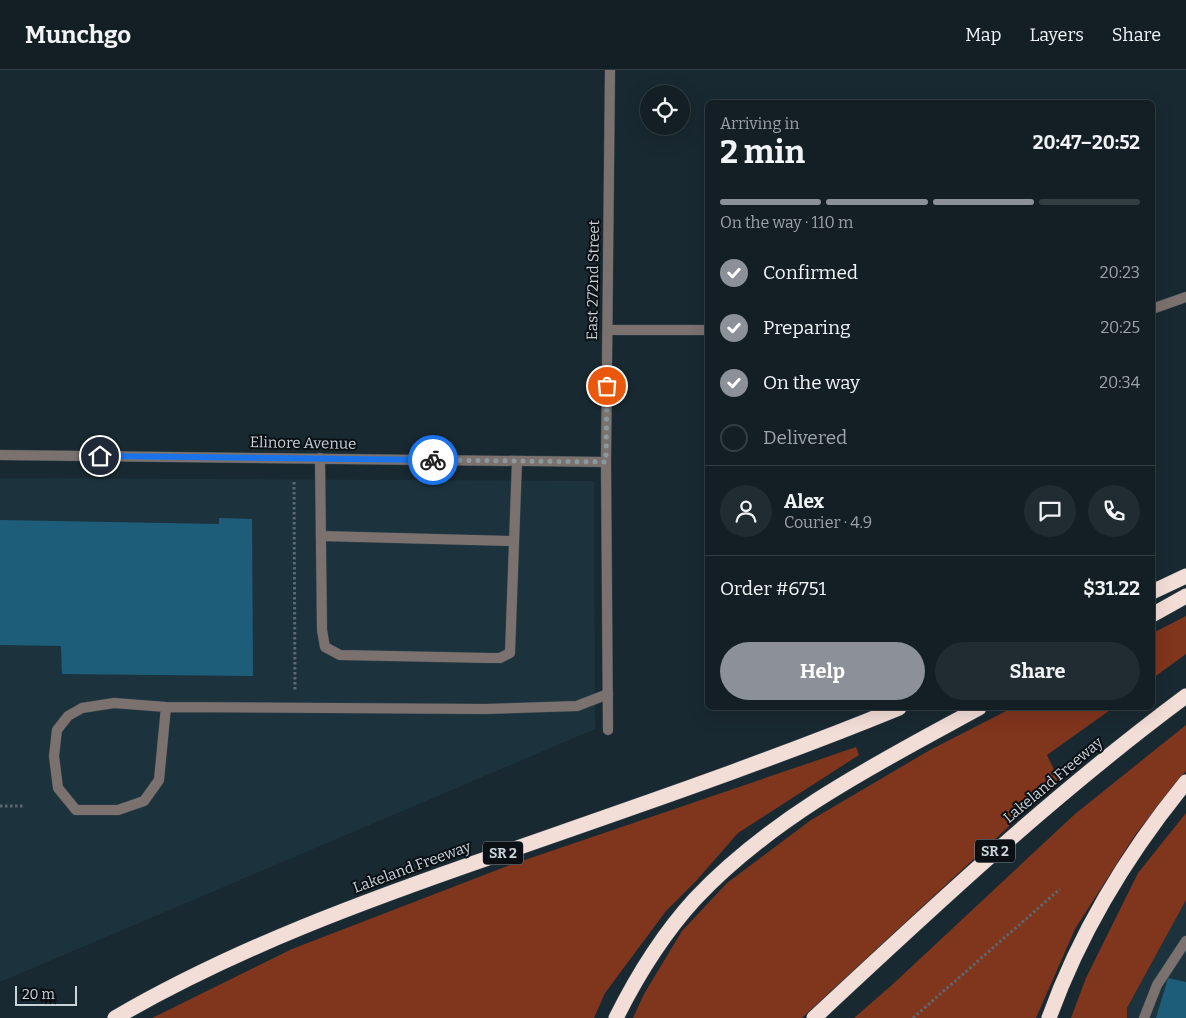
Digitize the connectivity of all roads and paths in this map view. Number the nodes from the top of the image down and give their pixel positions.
1 (610, 70) edge
2 (1186, 297) edge
3 (1155, 308) edge
4 (608, 330) junction
5 (705, 330) edge
6 (0, 454) edge
7 (320, 458) junction
8 (517, 461) junction
9 (606, 462) junction
10 (294, 482) dead end
11 (320, 536) junction
12 (514, 540) junction
13 (1186, 576) edge
14 (1155, 591) edge
15 (1186, 596) edge
16 (1155, 613) edge
17 (295, 692) dead end
18 (608, 694) junction
19 (1186, 696) edge
20 (166, 706) junction
21 (894, 710) edge
22 (975, 710) edge
23 (608, 730) dead end
24 (1186, 782) edge
25 (0, 806) edge
26 (26, 806) dead end
27 (1060, 889) dead end
28 (1186, 940) edge
29 (115, 1018) edge
30 (616, 1018) edge
31 (814, 1018) edge
32 (913, 1018) edge
33 (1048, 1018) edge
34 (1144, 1018) edge

1 - 4 street, East 272nd Street
2 - 3 street
4 - 5 street
4 - 9 street, East 272nd Street
6 - 7 street, Elinore Avenue
7 - 8 street, Elinore Avenue
7 - 11 street
8 - 9 street, Elinore Avenue
8 - 12 street
9 - 18 street, East 272nd Street
10 - 17 path
11 - 12 street
11 - 12 street
13 - 14 highway
15 - 16 highway
18 - 20 street
18 - 23 street, East 272nd Street
19 - 31 highway, Lakeland Freeway / SR 2
20 - 20 street
21 - 29 highway, Lakeland Freeway / SR 2
22 - 30 highway
24 - 33 highway
25 - 26 path
27 - 32 path
28 - 34 street

